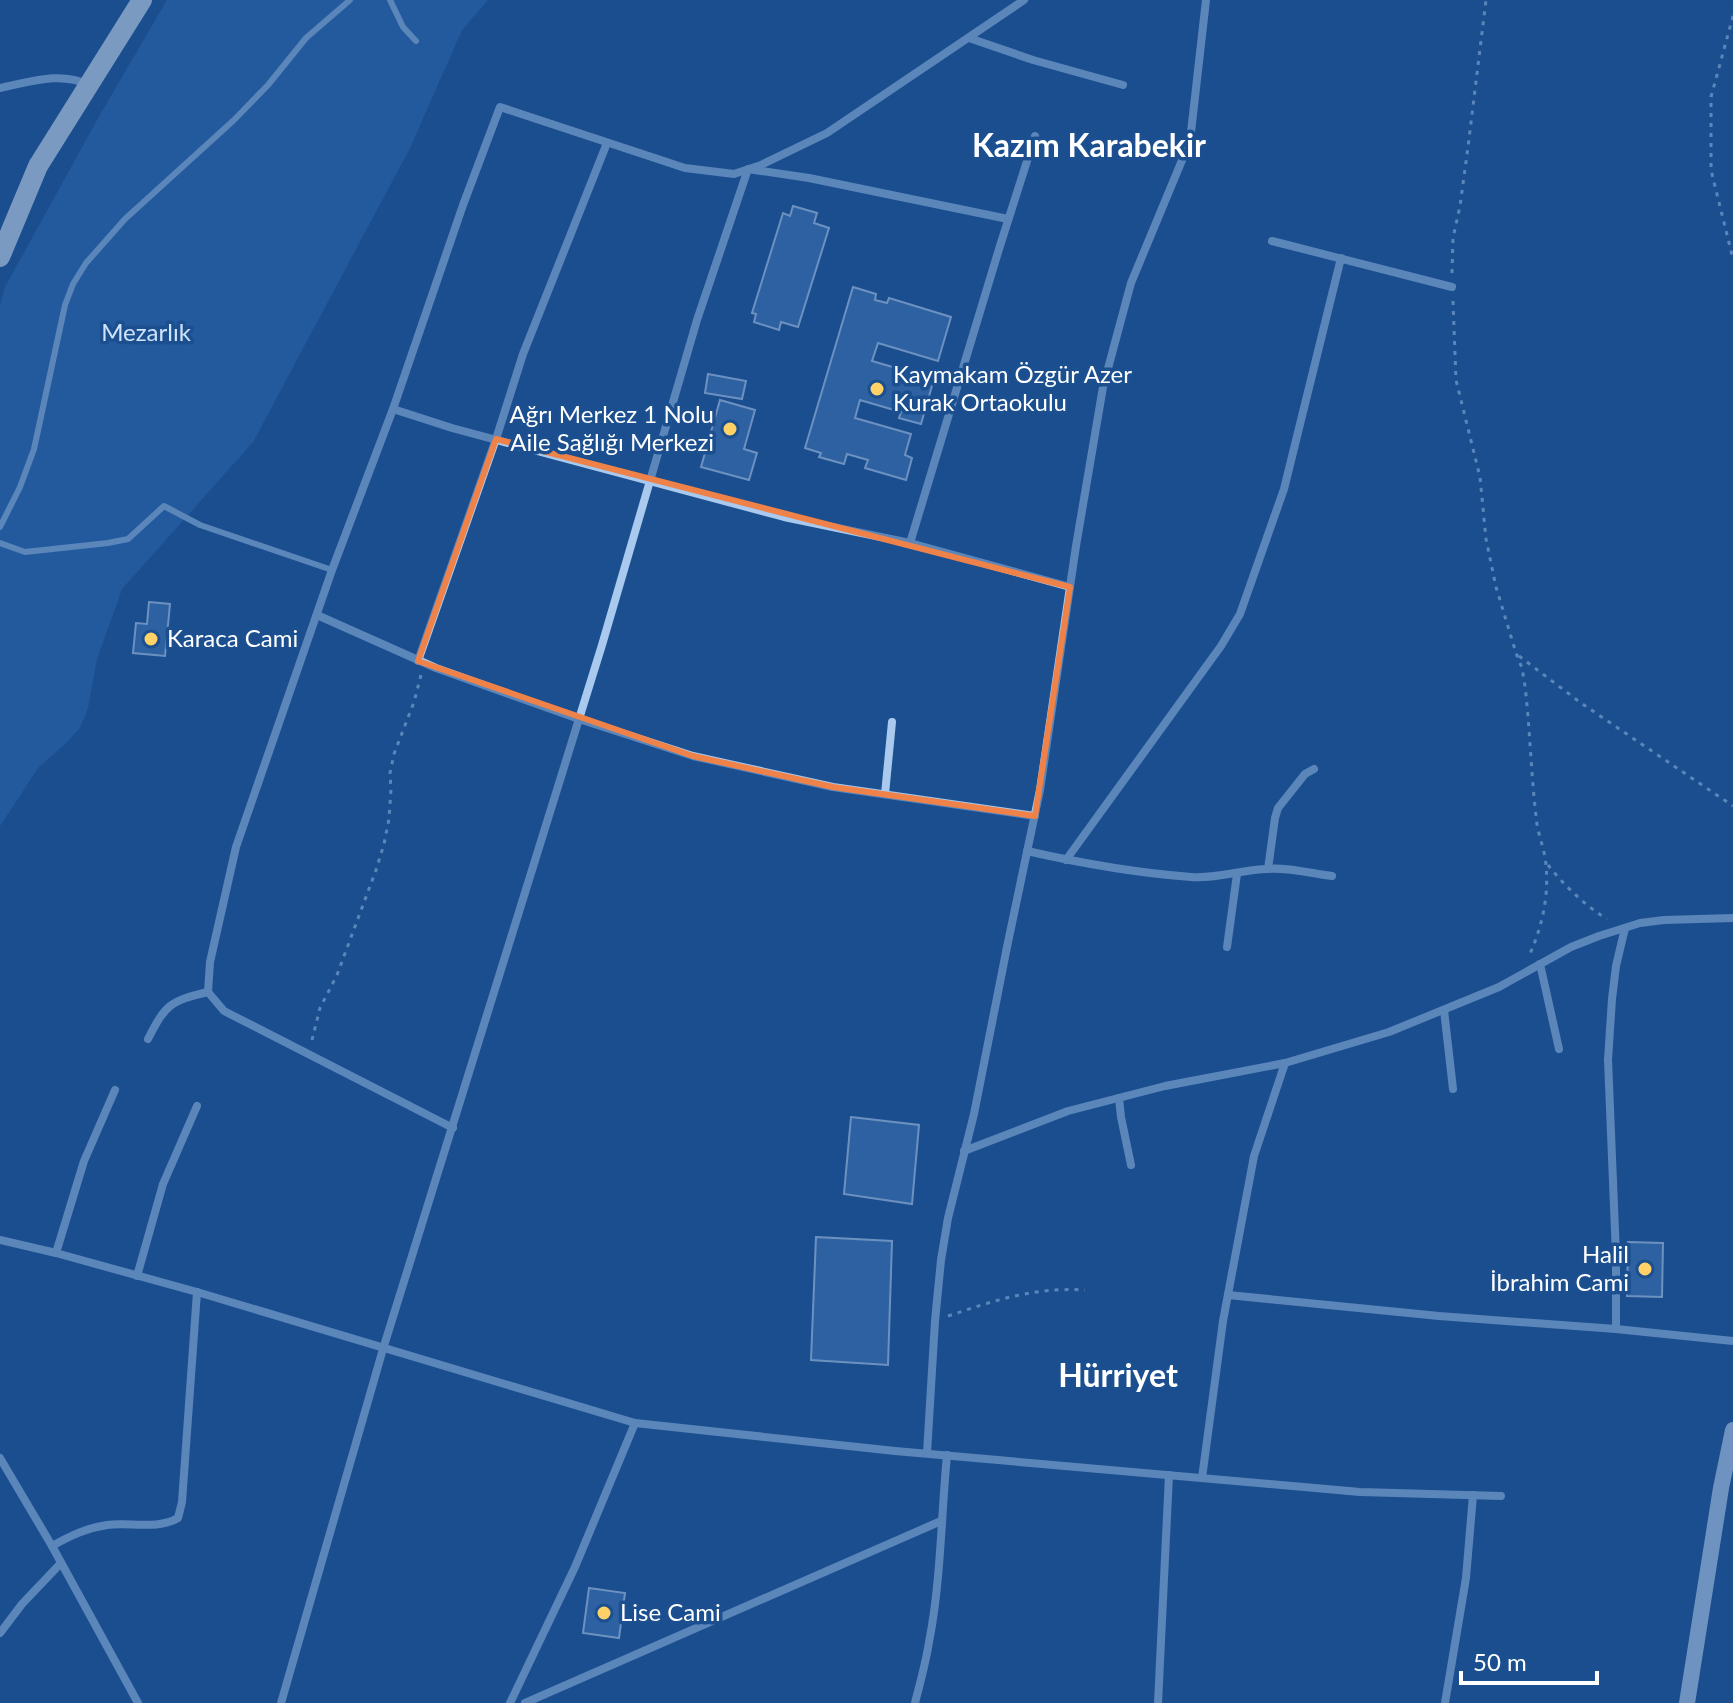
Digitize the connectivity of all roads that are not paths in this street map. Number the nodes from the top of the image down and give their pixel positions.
1 (142, 0) edge
2 (350, 0) edge
3 (390, 0) edge
4 (1024, 0) edge
5 (1206, 0) edge
6 (969, 38) junction
7 (416, 41) dead end
8 (89, 85) junction
9 (1123, 85) dead end
10 (0, 88) edge
11 (1035, 136) dead end
12 (607, 143) junction
13 (748, 169) junction
14 (1008, 219) junction
15 (1272, 241) dead end
16 (0, 257) edge
17 (1341, 258) junction
18 (1452, 287) road end
19 (393, 409) junction
20 (496, 439) junction
21 (650, 482) junction
22 (0, 527) edge
23 (0, 543) edge
24 (910, 543) junction
25 (332, 570) junction
26 (1070, 587) junction
27 (317, 615) junction
28 (421, 662) junction
29 (579, 719) junction
30 (892, 722) dead end
31 (1314, 769) dead end
32 (885, 794) junction
33 (1035, 816) junction
34 (1027, 851) junction
35 (1066, 860) junction
36 (1268, 869) junction
37 (1237, 874) junction
38 (1332, 876) dead end
39 (1733, 918) edge
40 (1625, 928) junction
41 (1227, 947) dead end
42 (1540, 964) junction
43 (208, 992) junction
44 (1444, 1010) junction
45 (148, 1039) dead end
46 (1559, 1049) dead end
47 (1285, 1063) junction
48 (1453, 1089) dead end
49 (115, 1090) dead end
50 (1119, 1098) junction
51 (197, 1106) dead end
52 (453, 1128) junction
53 (964, 1151) junction
54 (1131, 1165) dead end
55 (0, 1240) edge
56 (56, 1253) junction
57 (137, 1276) junction
58 (197, 1292) junction
59 (1228, 1295) junction
60 (1616, 1329) junction
61 (1733, 1341) edge
62 (383, 1349) junction
63 (635, 1423) junction
64 (1733, 1430) edge
65 (927, 1453) junction
66 (947, 1455) junction
67 (0, 1460) edge
68 (1169, 1475) junction
69 (1202, 1478) junction
70 (1473, 1495) junction
71 (1501, 1496) dead end
72 (941, 1521) junction
73 (52, 1546) junction
74 (61, 1563) junction
75 (0, 1633) edge
76 (138, 1703) edge
77 (281, 1703) edge
78 (510, 1703) edge
79 (525, 1703) edge
80 (915, 1703) edge
81 (1158, 1703) edge
82 (1445, 1703) edge
83 (1687, 1703) edge

1 - 8 main road
2 - 22 lane
3 - 7 lane
4 - 6 street
5 - 26 street
6 - 9 street
6 - 13 street
8 - 10 street
8 - 16 main road
11 - 14 street
12 - 13 street
12 - 19 street
12 - 20 street
13 - 14 street
13 - 21 street
14 - 24 street
15 - 17 street
17 - 18 street
17 - 35 street
19 - 20 street
19 - 25 street
20 - 21 street
20 - 28 street
21 - 24 street
21 - 29 street
23 - 25 lane
24 - 26 street
25 - 27 street
26 - 33 street
27 - 28 street
27 - 43 street
28 - 29 street
29 - 32 street
29 - 52 street
30 - 32 street
31 - 36 street
32 - 33 street
33 - 34 street
34 - 35 street
34 - 53 street
35 - 37 street
36 - 37 street
36 - 38 street
37 - 41 street
39 - 40 street
40 - 42 street
40 - 60 street
42 - 44 street
42 - 46 street
43 - 45 street
43 - 52 street
44 - 47 street
44 - 48 street
47 - 50 street
47 - 59 street
49 - 56 street
50 - 53 street
50 - 54 street
51 - 57 street
52 - 62 street
53 - 65 street
55 - 56 street
56 - 57 street
57 - 58 street
58 - 62 street
58 - 73 street
59 - 60 street
59 - 69 street
60 - 61 street
62 - 63 street
62 - 77 street
63 - 65 street
63 - 78 street
64 - 83 street
65 - 66 street
66 - 68 street
66 - 72 street
67 - 73 street
68 - 69 street
68 - 81 street
69 - 70 street
70 - 71 street
70 - 82 street
72 - 79 street
72 - 80 street
73 - 74 street
74 - 75 street
74 - 76 street

